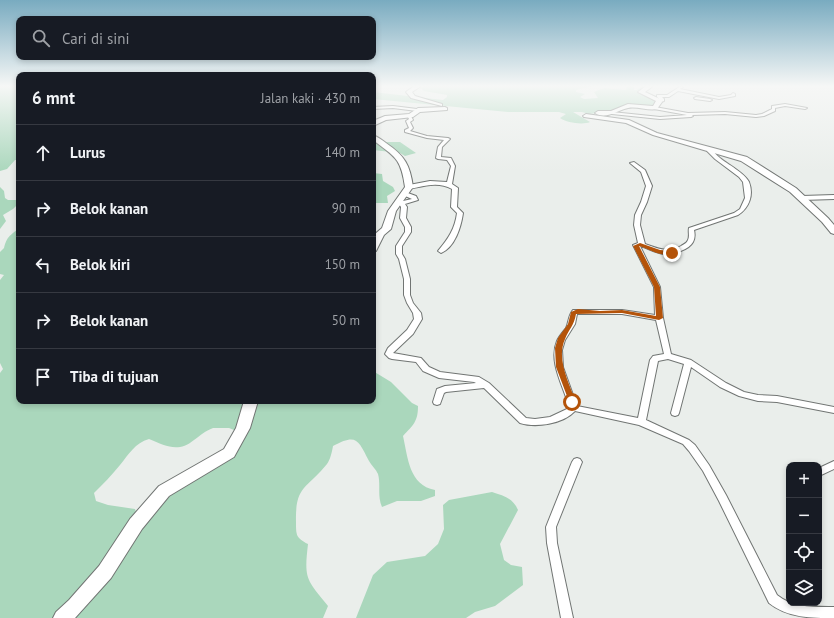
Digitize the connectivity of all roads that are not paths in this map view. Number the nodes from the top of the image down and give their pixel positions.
1 (586, 115) edge
2 (630, 115) edge
3 (706, 115) joint
4 (709, 115) edge
5 (738, 115) edge
6 (760, 115) edge
7 (410, 117) joint
8 (376, 122) edge
9 (376, 139) edge
10 (709, 150) junction
11 (632, 163) dead end
12 (449, 184) junction
13 (404, 196) junction
14 (834, 197) edge
15 (802, 198) junction
16 (834, 231) edge
17 (376, 243) edge
18 (642, 245) junction
19 (441, 251) dead end
20 (659, 318) junction
21 (668, 356) junction
22 (688, 362) junction
23 (486, 385) junction
24 (436, 402) dead end
25 (250, 404) edge
26 (574, 408) junction
27 (834, 410) edge
28 (675, 413) dead end
29 (641, 422) junction
30 (577, 462) dead end
31 (834, 465) edge
32 (822, 471) edge
33 (834, 613) edge
34 (62, 618) edge
35 (567, 618) edge

1 - 10 street
2 - 3 street
3 - 4 street
5 - 6 street
7 - 8 street
7 - 12 street
9 - 13 street
10 - 15 street
10 - 18 street
11 - 18 street
12 - 13 street
12 - 19 street
13 - 17 street
13 - 23 street
14 - 15 street
15 - 16 street
18 - 20 street
20 - 21 street
20 - 26 street
21 - 22 street
21 - 29 street
22 - 27 street
22 - 28 street
23 - 24 street
23 - 26 street
25 - 34 street
26 - 29 street
29 - 33 street
30 - 35 street
31 - 32 street

